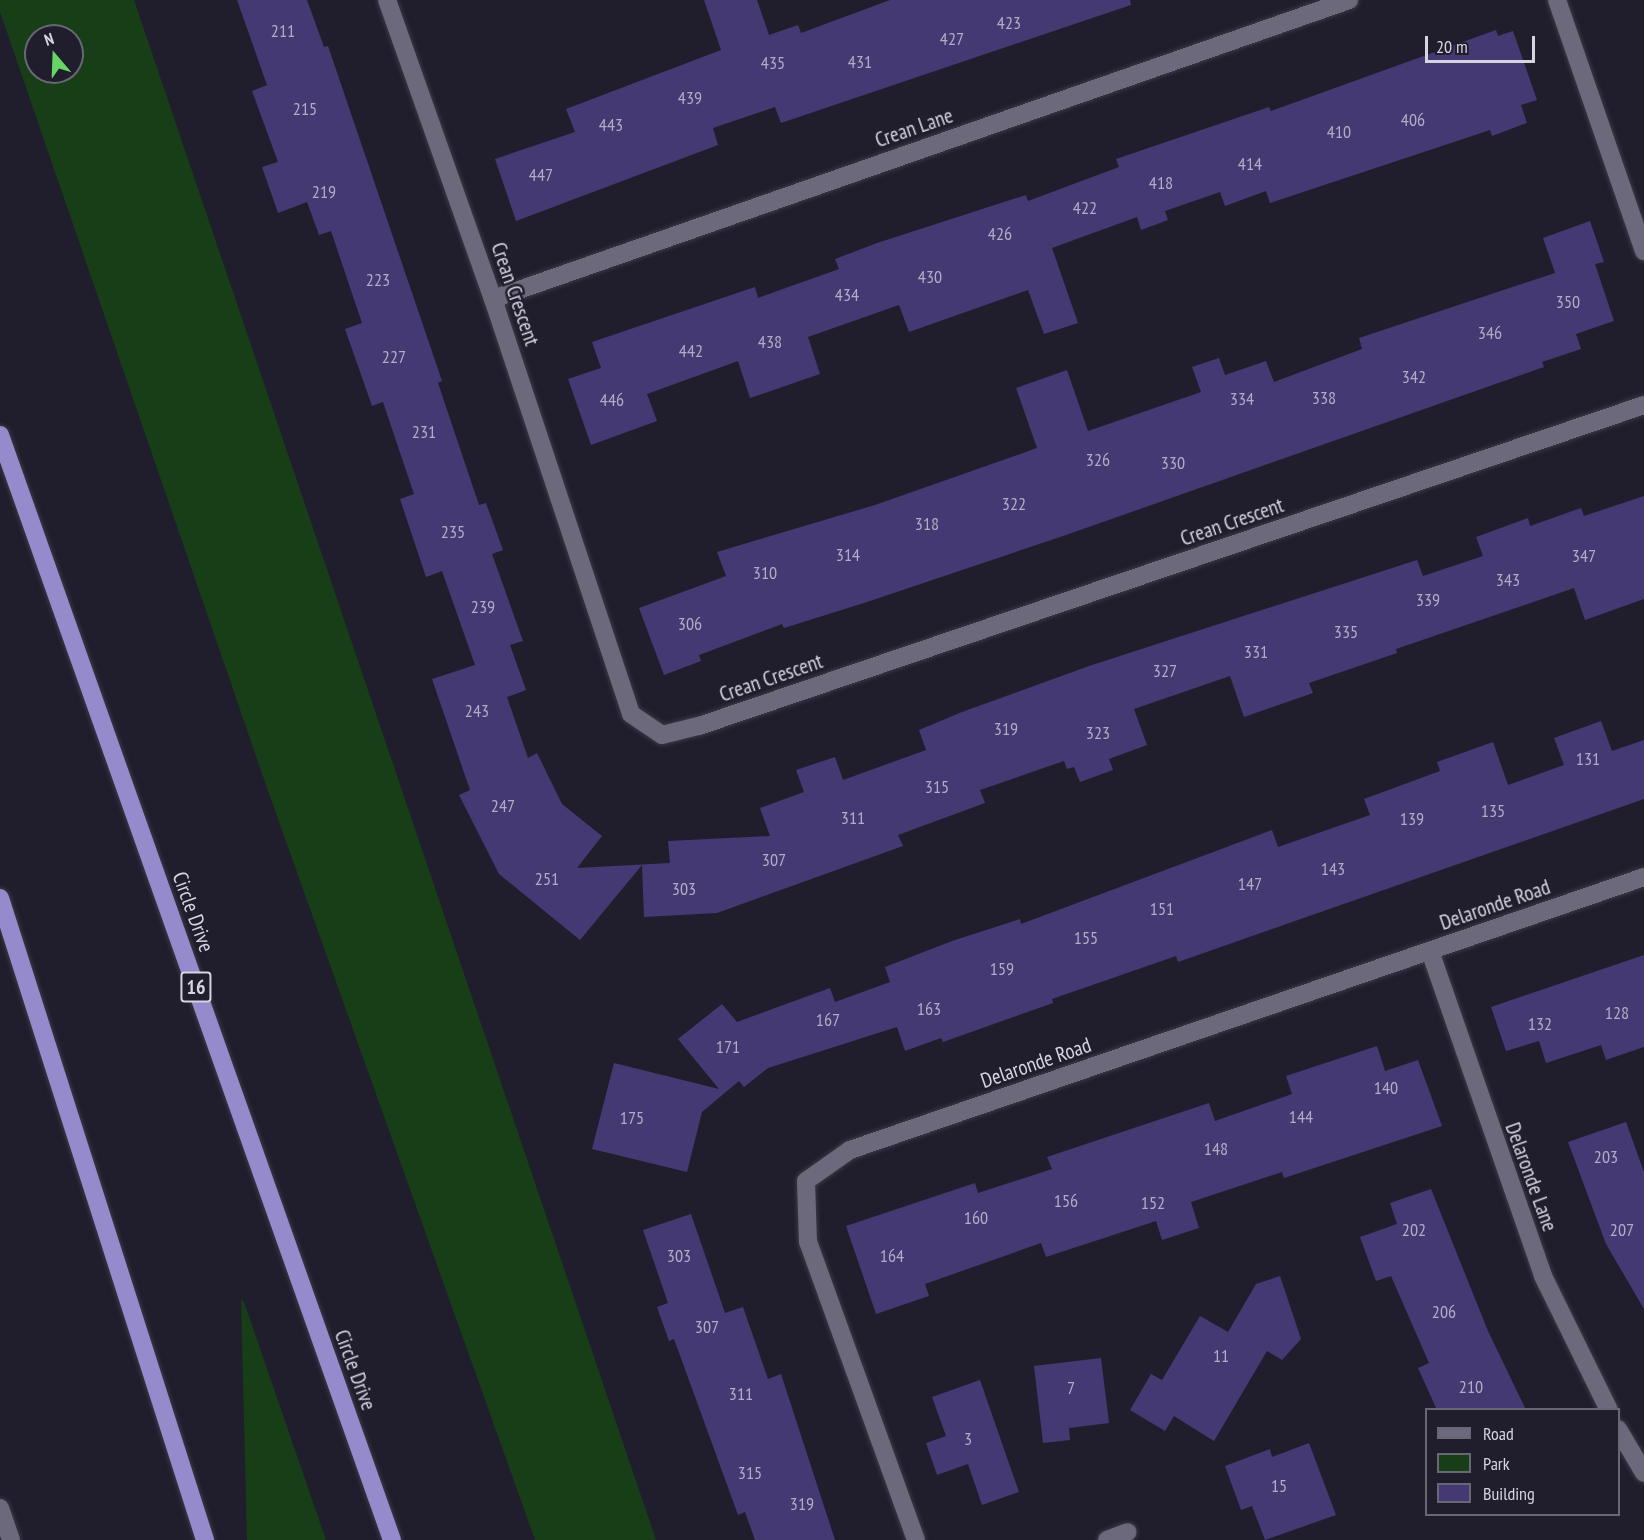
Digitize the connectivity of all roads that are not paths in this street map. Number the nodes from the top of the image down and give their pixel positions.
1 (387, 0) edge
2 (1349, 0) edge
3 (1557, 0) edge
4 (1644, 251) edge
5 (493, 299) junction
6 (1644, 405) edge
7 (0, 435) edge
8 (1644, 877) edge
9 (0, 898) edge
10 (1430, 951) junction
11 (1608, 1408) edge
12 (1620, 1433) edge
13 (1644, 1473) edge
14 (0, 1508) edge
15 (1128, 1532) dead end
16 (11, 1540) edge
17 (205, 1540) edge
18 (392, 1540) edge
19 (916, 1540) edge
20 (1107, 1540) edge

1 - 5 street, Crean Crescent
2 - 5 street, Crean Lane
3 - 4 street
5 - 6 street, Crean Crescent
7 - 18 highway, Circle Drive / 16
8 - 10 street, Delaronde Road
9 - 17 highway
10 - 11 street, Delaronde Lane
10 - 19 street, Delaronde Road
12 - 13 street
14 - 16 street
15 - 20 street

